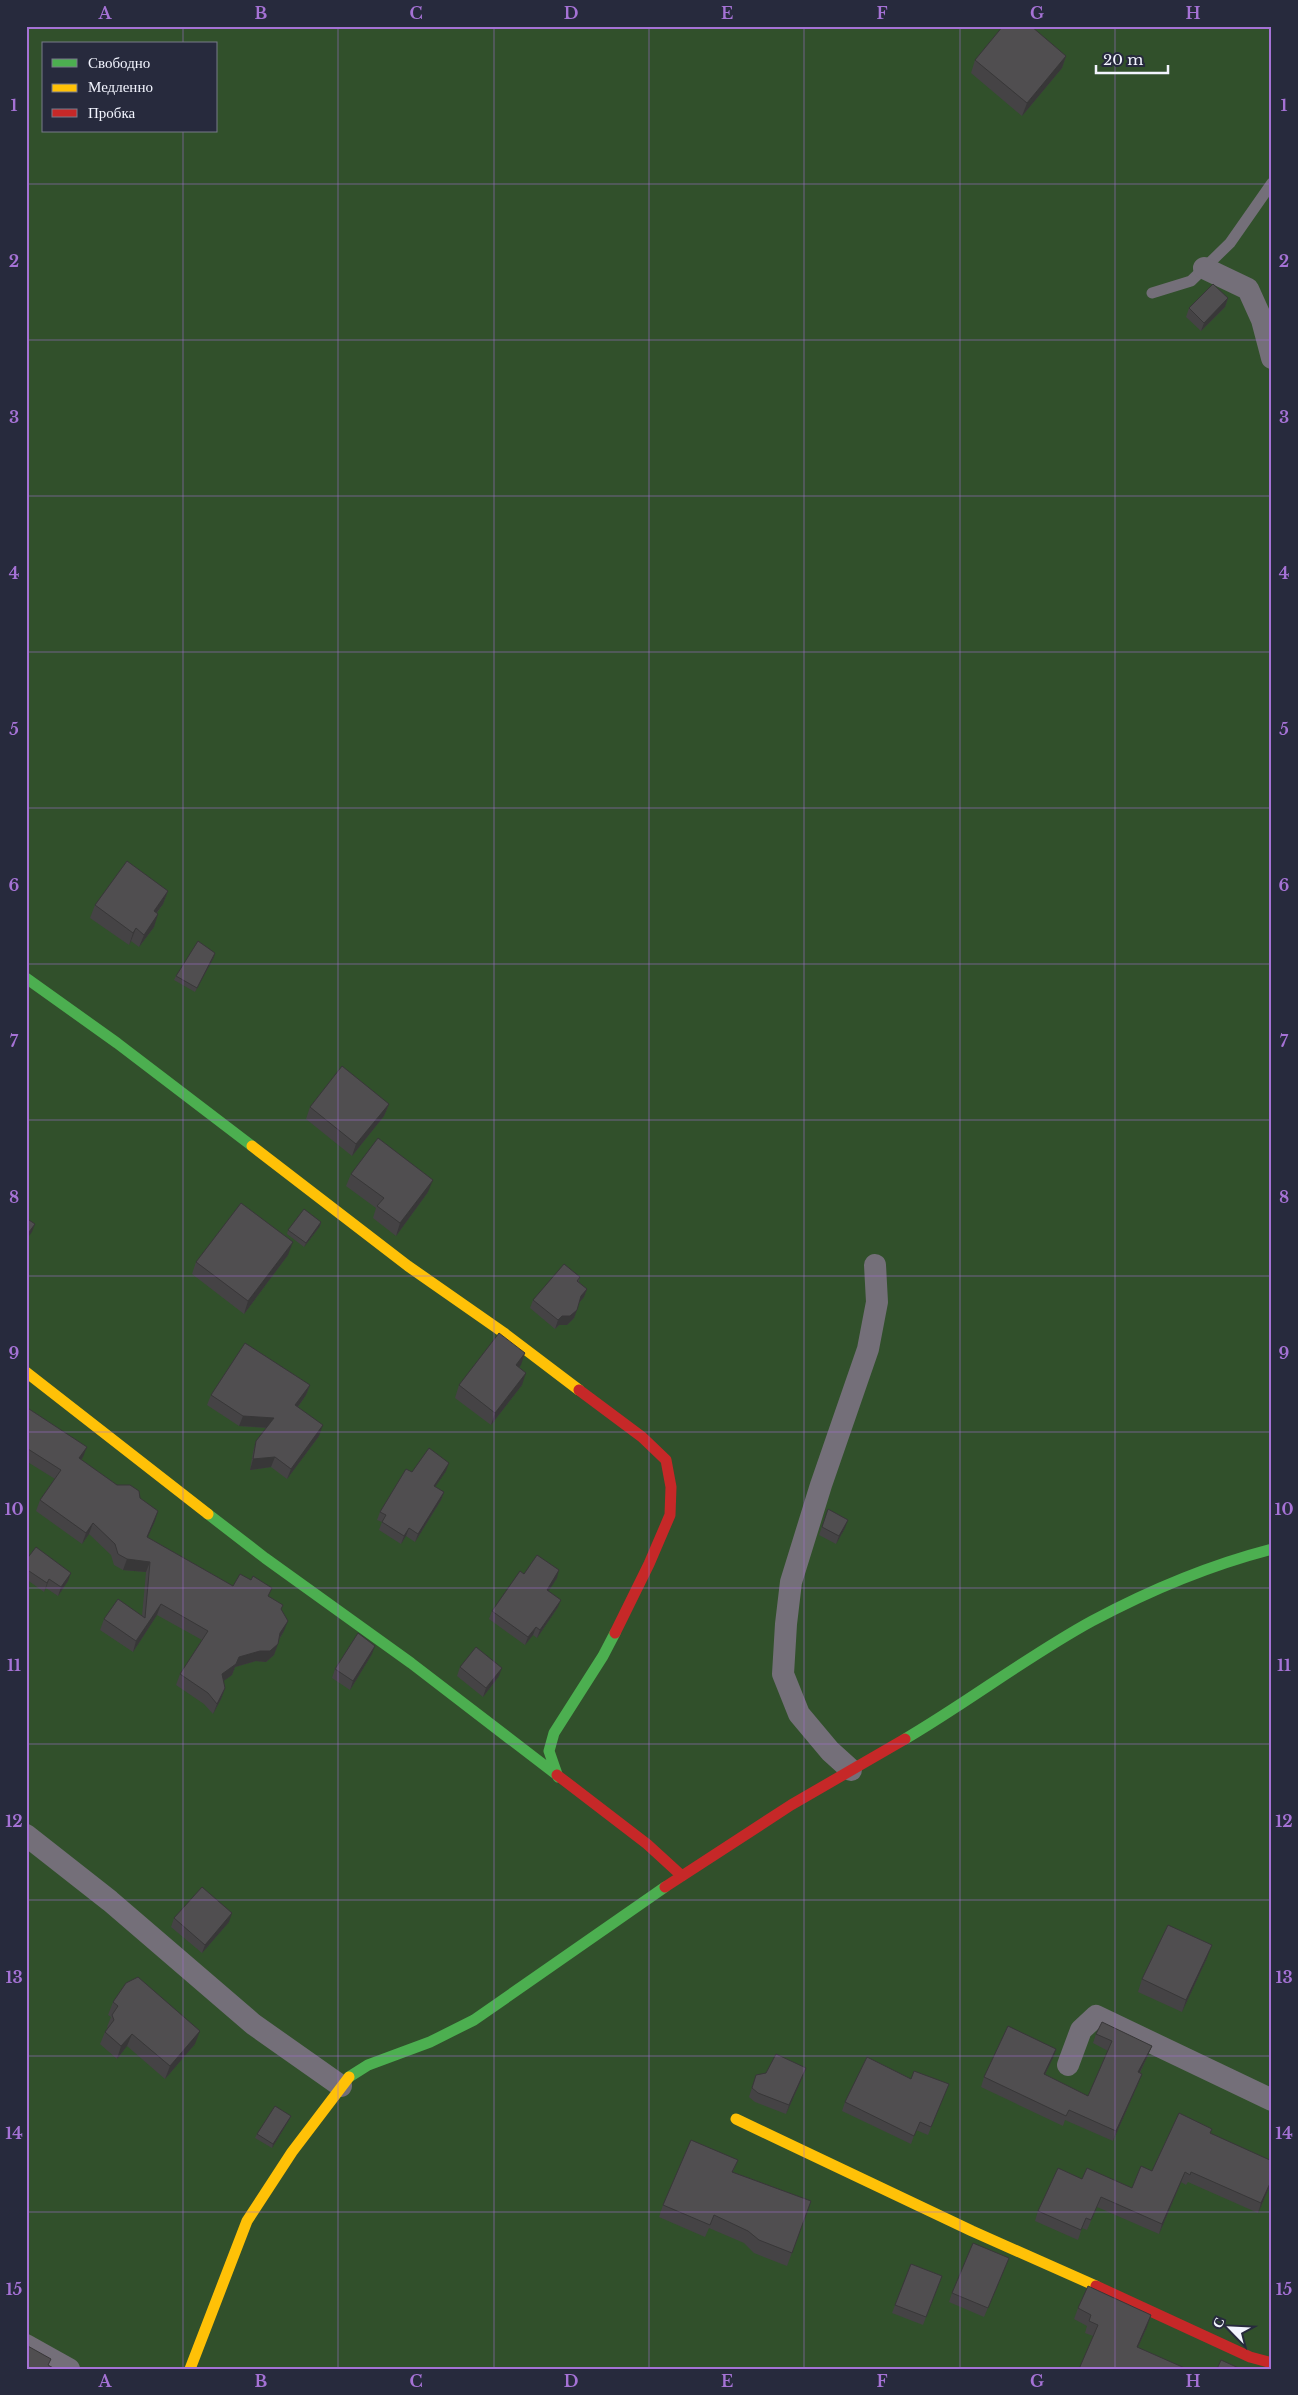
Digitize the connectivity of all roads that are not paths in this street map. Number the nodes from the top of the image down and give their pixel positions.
1 (1272, 183) edge
2 (1204, 268) junction
3 (1152, 293) dead end
4 (1272, 358) edge
5 (26, 978) edge
6 (875, 1265) dead end
7 (26, 1372) edge
8 (1272, 1549) edge
9 (851, 1770) junction
10 (558, 1776) junction
11 (26, 1835) edge
12 (682, 1876) junction
13 (1068, 2065) dead end
14 (341, 2086) junction
15 (1272, 2100) edge
16 (736, 2119) dead end
17 (26, 2345) edge
18 (1272, 2363) edge
19 (69, 2369) edge
20 (190, 2369) edge

1 - 2 lane
2 - 3 lane
2 - 4 street
5 - 10 street
6 - 9 street
7 - 10 street
8 - 9 street
9 - 12 street
10 - 12 street
11 - 14 street
12 - 14 street
13 - 15 street
14 - 20 street
16 - 18 street
17 - 19 street

